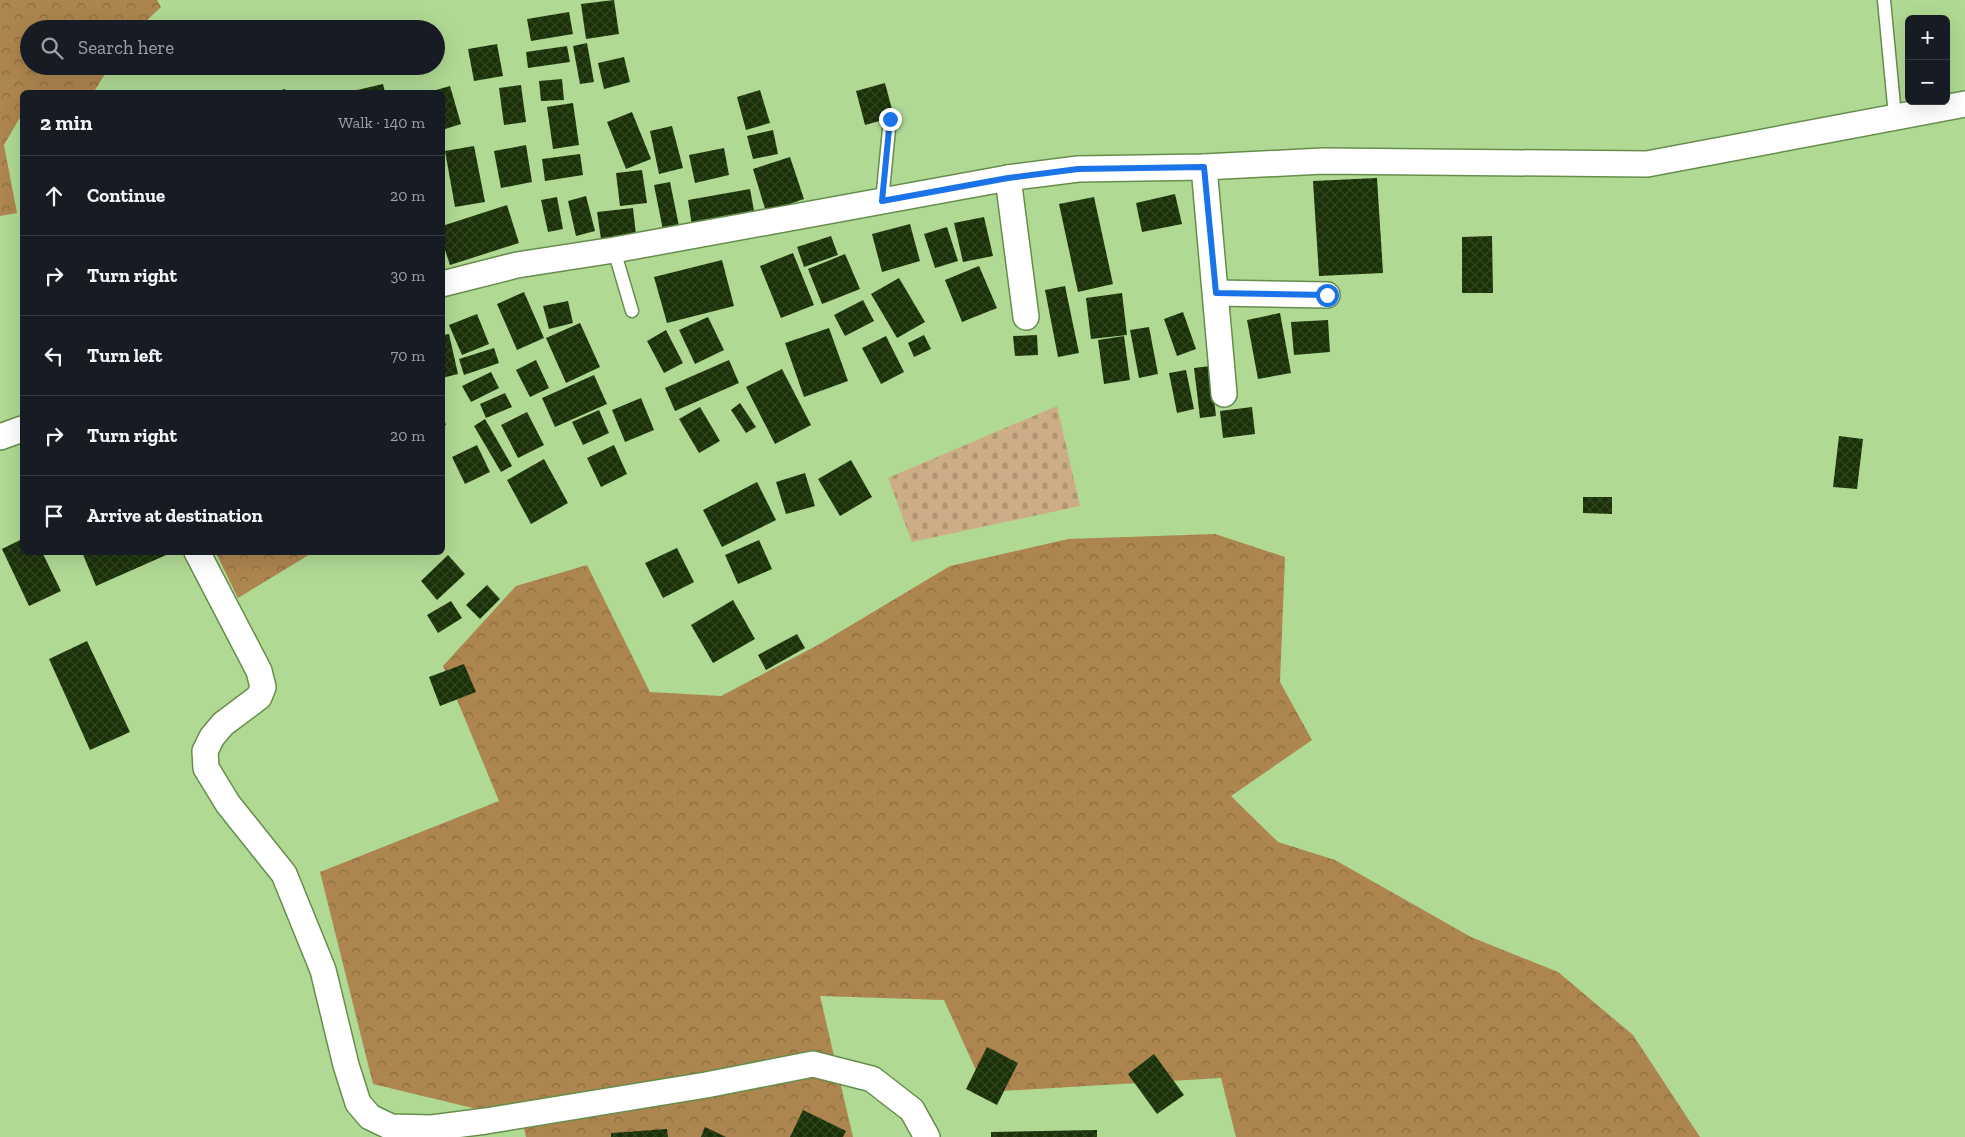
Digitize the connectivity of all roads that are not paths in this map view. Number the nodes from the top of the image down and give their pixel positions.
1 (1884, 0) edge
2 (1965, 104) edge
3 (1895, 116) junction
4 (890, 119) dead end
5 (1204, 167) junction
6 (1008, 178) junction
7 (882, 201) junction
8 (614, 250) junction
9 (445, 283) edge
10 (1216, 293) junction
11 (1327, 295) dead end
12 (632, 311) dead end
13 (1026, 317) dead end
14 (1224, 394) dead end
15 (20, 430) edge
16 (0, 437) edge
17 (199, 555) edge
18 (488, 1129) edge
19 (927, 1137) edge

1 - 3 lane
2 - 3 street
3 - 5 street
4 - 7 lane
5 - 6 street
5 - 10 street
6 - 7 street
6 - 13 street
7 - 8 street
8 - 9 street
8 - 12 lane
10 - 11 street
10 - 14 street
15 - 16 street
17 - 18 street
18 - 19 street

